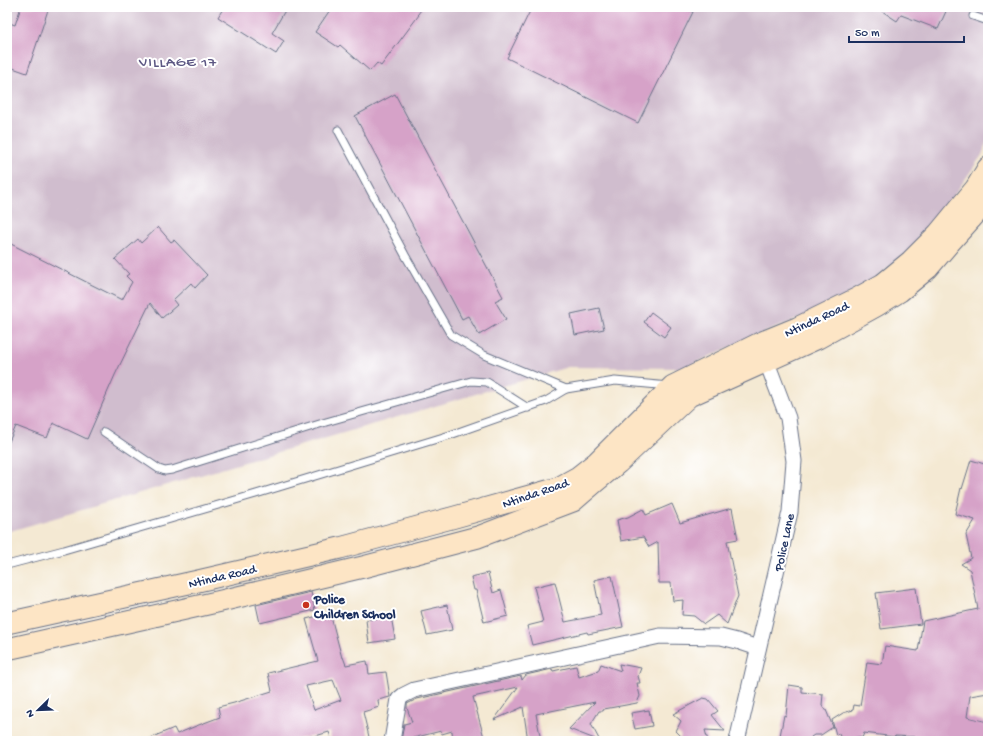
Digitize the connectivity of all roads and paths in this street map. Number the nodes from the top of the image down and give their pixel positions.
1 (973, 16) dead end
2 (988, 21) edge
3 (338, 130) dead end
4 (988, 168) edge
5 (988, 200) edge
6 (764, 352) junction
7 (673, 386) junction
8 (566, 390) junction
9 (528, 408) junction
10 (104, 432) dead end
11 (7, 565) edge
12 (7, 623) edge
13 (758, 648) junction
14 (7, 649) edge
15 (392, 741) edge
16 (737, 741) edge

1 - 2 lane
3 - 8 lane
4 - 6 main road, Ntinda Road
5 - 6 main road, Ntinda Road
6 - 7 main road, Ntinda Road
6 - 13 street, Police Lane
6 - 14 main road, Ntinda Road
7 - 8 lane
7 - 12 main road, Ntinda Road
8 - 9 lane
9 - 10 lane
9 - 11 lane
13 - 15 street
13 - 16 street, Police Lane

